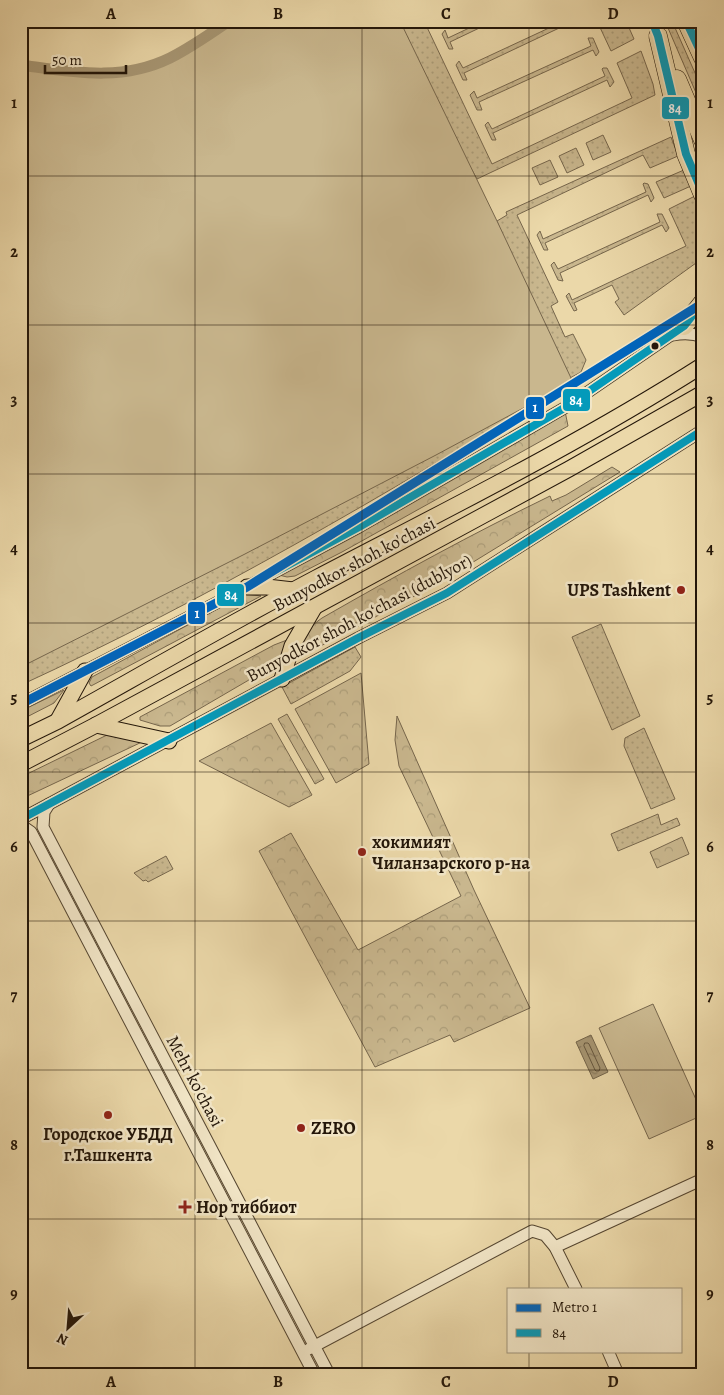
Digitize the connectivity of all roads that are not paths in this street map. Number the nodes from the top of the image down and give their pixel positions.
1 (686, 21) edge
2 (655, 28) edge
3 (703, 58) edge
4 (703, 140) edge
5 (703, 195) edge
6 (703, 302) edge
7 (703, 313) edge
8 (684, 326) junction
9 (668, 336) junction
10 (703, 337) edge
11 (703, 365) edge
12 (697, 396) edge
13 (703, 430) edge
14 (247, 588) junction
15 (293, 590) junction
16 (314, 607) junction
17 (85, 671) junction
18 (282, 679) junction
19 (21, 704) edge
20 (58, 721) junction
21 (96, 725) junction
22 (21, 739) edge
23 (169, 741) junction
24 (21, 764) edge
25 (49, 804) junction
26 (21, 819) edge
27 (21, 825) edge
28 (42, 827) junction
29 (31, 832) junction
30 (207, 1140) junction
31 (195, 1146) junction
32 (216, 1159) junction
33 (205, 1165) junction
34 (703, 1178) edge
35 (555, 1247) junction
36 (576, 1288) edge
37 (311, 1341) junction
38 (297, 1342) junction
39 (302, 1352) junction
40 (608, 1352) edge
41 (314, 1374) edge
42 (329, 1374) edge
43 (618, 1374) edge

1 - 3 highway
2 - 4 highway
2 - 5 highway
6 - 8 highway
7 - 8 street
8 - 9 street
9 - 10 street
9 - 14 street
11 - 15 main road, Bunyodkor shoh ko'chasi
12 - 16 main road, Bunyodkor shoh ko'chasi
13 - 18 street, Bunyodkor shoh koʻchasi (dublyor)
14 - 15 main road
14 - 17 street
15 - 20 main road, Bunyodkor shoh ko'chasi
16 - 18 main road
16 - 21 main road, Bunyodkor shoh ko'chasi
17 - 19 street
17 - 20 main road
18 - 23 street, Bunyodkor shoh koʻchasi (dublyor)
20 - 22 main road, Bunyodkor shoh ko'chasi
21 - 23 main road
21 - 24 main road, Bunyodkor shoh ko'chasi
23 - 25 street, Bunyodkor shoh koʻchasi (dublyor)
25 - 26 street, Bunyodkor shoh koʻchasi (dublyor)
25 - 28 street
27 - 29 street, Mehr ko'chasi
28 - 29 street
28 - 30 street, Mehr ko'chasi
29 - 31 street, Mehr ko'chasi
30 - 31 street
30 - 32 street, Mehr ko'chasi
31 - 33 street, Mehr ko'chasi
32 - 33 street
32 - 37 street, Mehr ko'chasi
33 - 38 street, Mehr ko'chasi
34 - 35 street
35 - 36 street
35 - 37 street
37 - 38 street
37 - 39 street
37 - 42 street, Mehr ko'chasi
38 - 39 street, Mehr ko'chasi
39 - 41 street, Mehr ko'chasi
40 - 43 street

